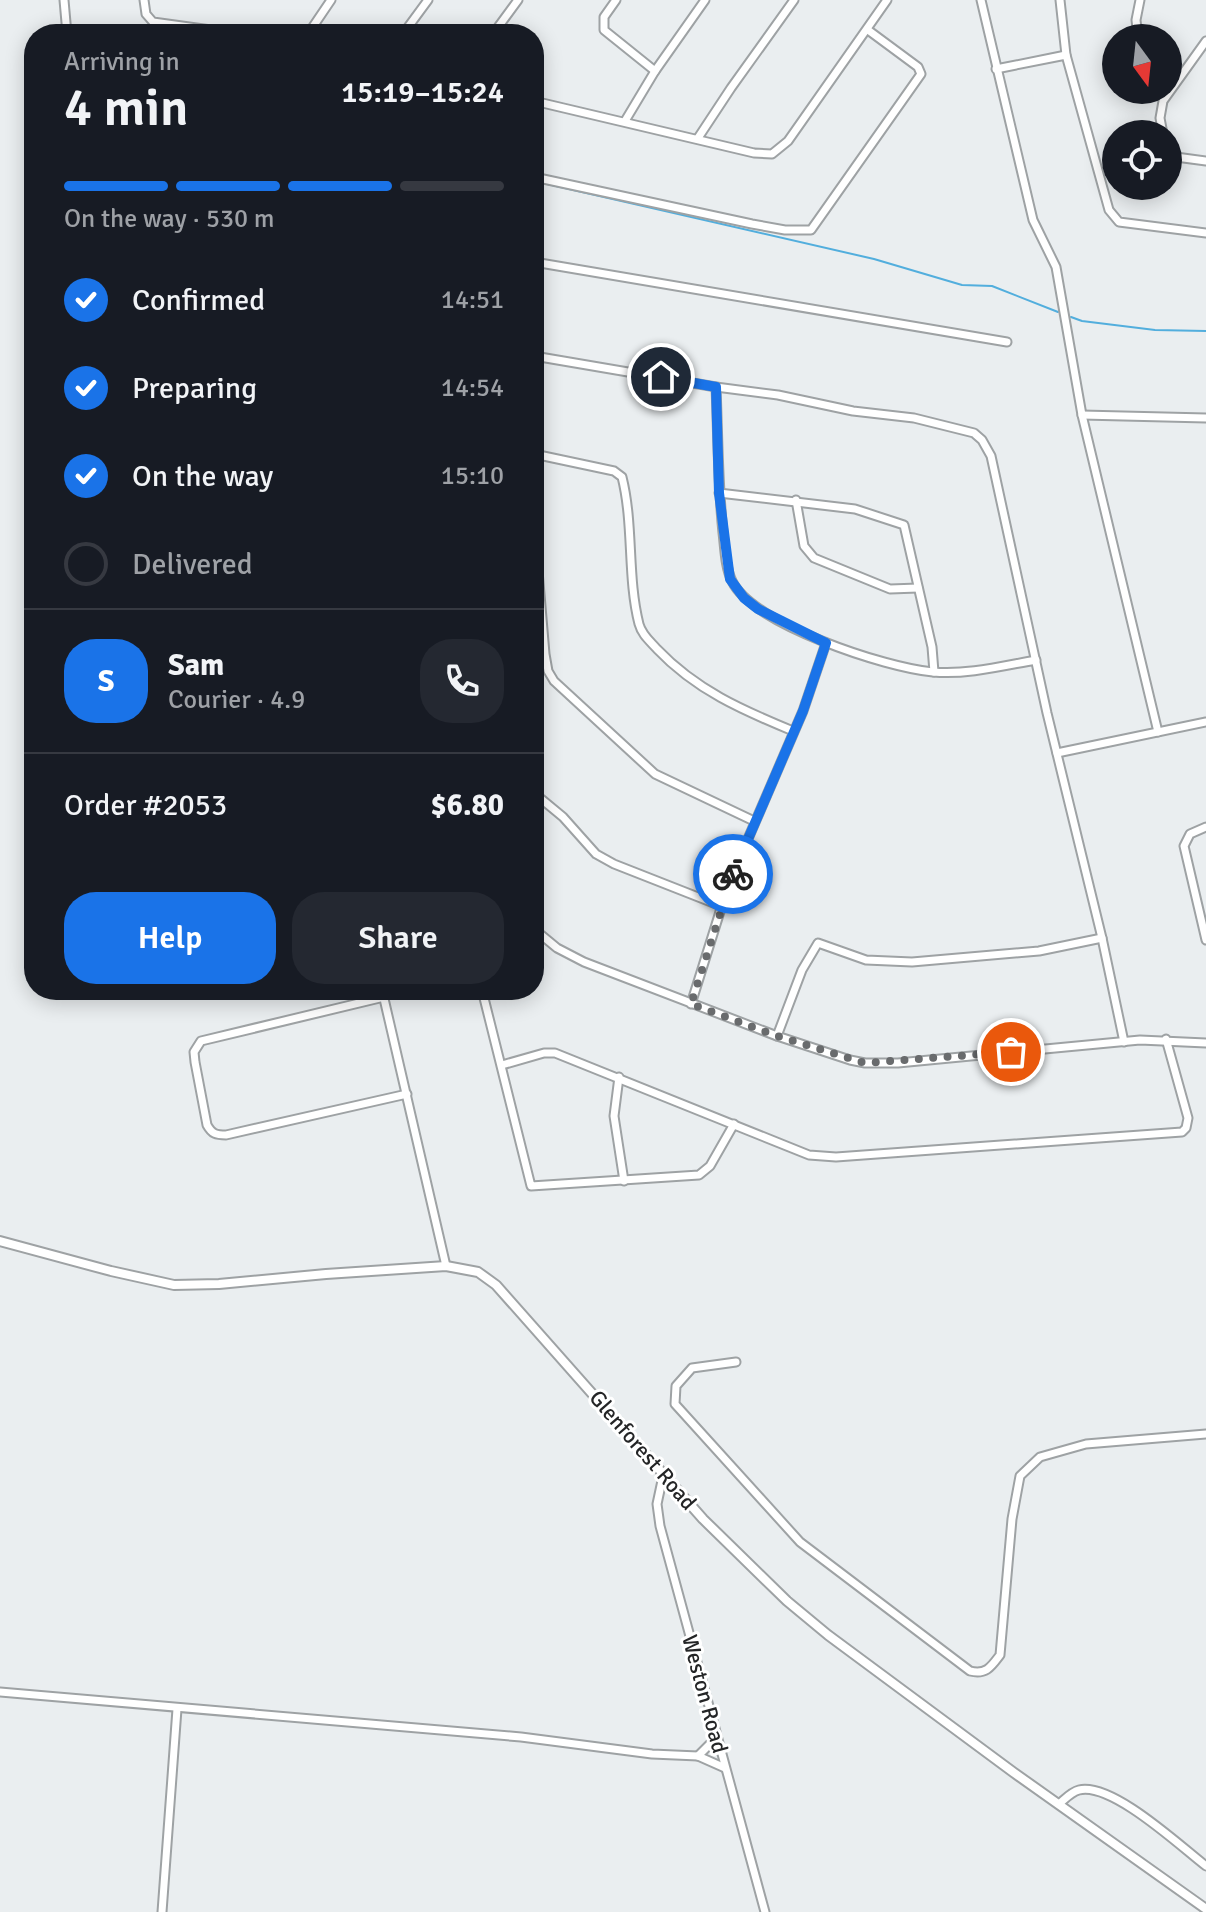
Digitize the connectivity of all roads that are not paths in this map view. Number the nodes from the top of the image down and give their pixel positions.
1 (64, 0) edge
2 (144, 0) edge
3 (331, 0) edge
4 (428, 0) edge
5 (518, 0) edge
6 (616, 0) edge
7 (705, 0) edge
8 (794, 0) edge
9 (887, 0) edge
10 (981, 0) edge
11 (1060, 0) edge
12 (1140, 0) edge
13 (66, 24) edge
14 (166, 24) edge
15 (315, 24) edge
16 (410, 24) edge
17 (500, 24) edge
18 (1136, 24) edge
19 (868, 30) junction
20 (1206, 41) edge
21 (1066, 55) junction
22 (996, 69) junction
23 (655, 71) junction
24 (1182, 72) edge
25 (544, 103) edge
26 (625, 121) junction
27 (698, 138) junction
28 (1182, 158) edge
29 (1206, 161) edge
30 (544, 179) edge
31 (1206, 233) edge
32 (544, 264) edge
33 (1007, 342) dead end
34 (544, 358) edge
35 (716, 387) junction
36 (1082, 415) junction
37 (1206, 418) edge
38 (544, 456) edge
39 (719, 493) junction
40 (796, 500) junction
41 (918, 588) junction
42 (544, 642) edge
43 (826, 643) junction
44 (1036, 660) junction
45 (934, 672) junction
46 (1206, 722) edge
47 (793, 731) junction
48 (1158, 732) junction
49 (1057, 753) junction
50 (544, 801) edge
51 (754, 821) junction
52 (1206, 827) edge
53 (721, 906) junction
54 (544, 936) edge
55 (1102, 938) junction
56 (1206, 940) edge
57 (356, 1000) edge
58 (385, 1000) edge
59 (485, 1000) edge
60 (691, 1004) junction
61 (777, 1036) junction
62 (1166, 1039) junction
63 (1124, 1042) junction
64 (1206, 1043) edge
65 (502, 1065) junction
66 (619, 1077) junction
67 (407, 1094) junction
68 (734, 1124) junction
69 (624, 1181) junction
70 (0, 1241) edge
71 (446, 1266) junction
72 (736, 1362) dead end
73 (1206, 1434) edge
74 (663, 1476) junction
75 (0, 1692) edge
76 (177, 1709) junction
77 (717, 1737) junction
78 (698, 1756) junction
79 (725, 1768) junction
80 (1059, 1804) junction
81 (1206, 1866) edge
82 (1206, 1909) edge
83 (162, 1912) edge
84 (765, 1912) edge

1 - 13 street
2 - 14 street
3 - 15 street
4 - 16 street
5 - 17 street
6 - 23 street
7 - 23 street
8 - 27 street
9 - 19 street
10 - 22 street
11 - 21 street
12 - 18 street
19 - 27 street
19 - 30 street
20 - 24 street
21 - 22 street
21 - 31 street
22 - 36 street
23 - 26 street
25 - 26 street
26 - 27 street
28 - 29 street
32 - 33 street
34 - 35 street
35 - 39 street
35 - 44 street
36 - 37 street
36 - 48 street
38 - 47 street
39 - 40 street
39 - 43 street
40 - 41 street
40 - 41 street
41 - 45 street
42 - 51 street
43 - 45 street
43 - 47 street
44 - 45 street
44 - 49 street
46 - 48 street
47 - 51 street
48 - 49 street
49 - 55 street
50 - 53 street
51 - 53 street
52 - 56 street
53 - 60 street
54 - 60 street
55 - 61 street
55 - 63 street
57 - 67 street
58 - 67 street
59 - 65 street
60 - 61 street
61 - 63 street
62 - 63 street
62 - 64 street
62 - 68 street
65 - 66 street
65 - 69 street
66 - 68 street
66 - 69 street
67 - 71 street
68 - 69 street
70 - 71 street, Glenforest Road
71 - 74 street, Glenforest Road
72 - 73 street
74 - 77 street, Weston Road
74 - 80 street, Glenforest Road
75 - 76 street
76 - 78 street
76 - 83 street
77 - 78 street
77 - 79 street, Weston Road
78 - 79 street
79 - 84 street, Weston Road
80 - 81 street
80 - 82 street, Glenforest Road

